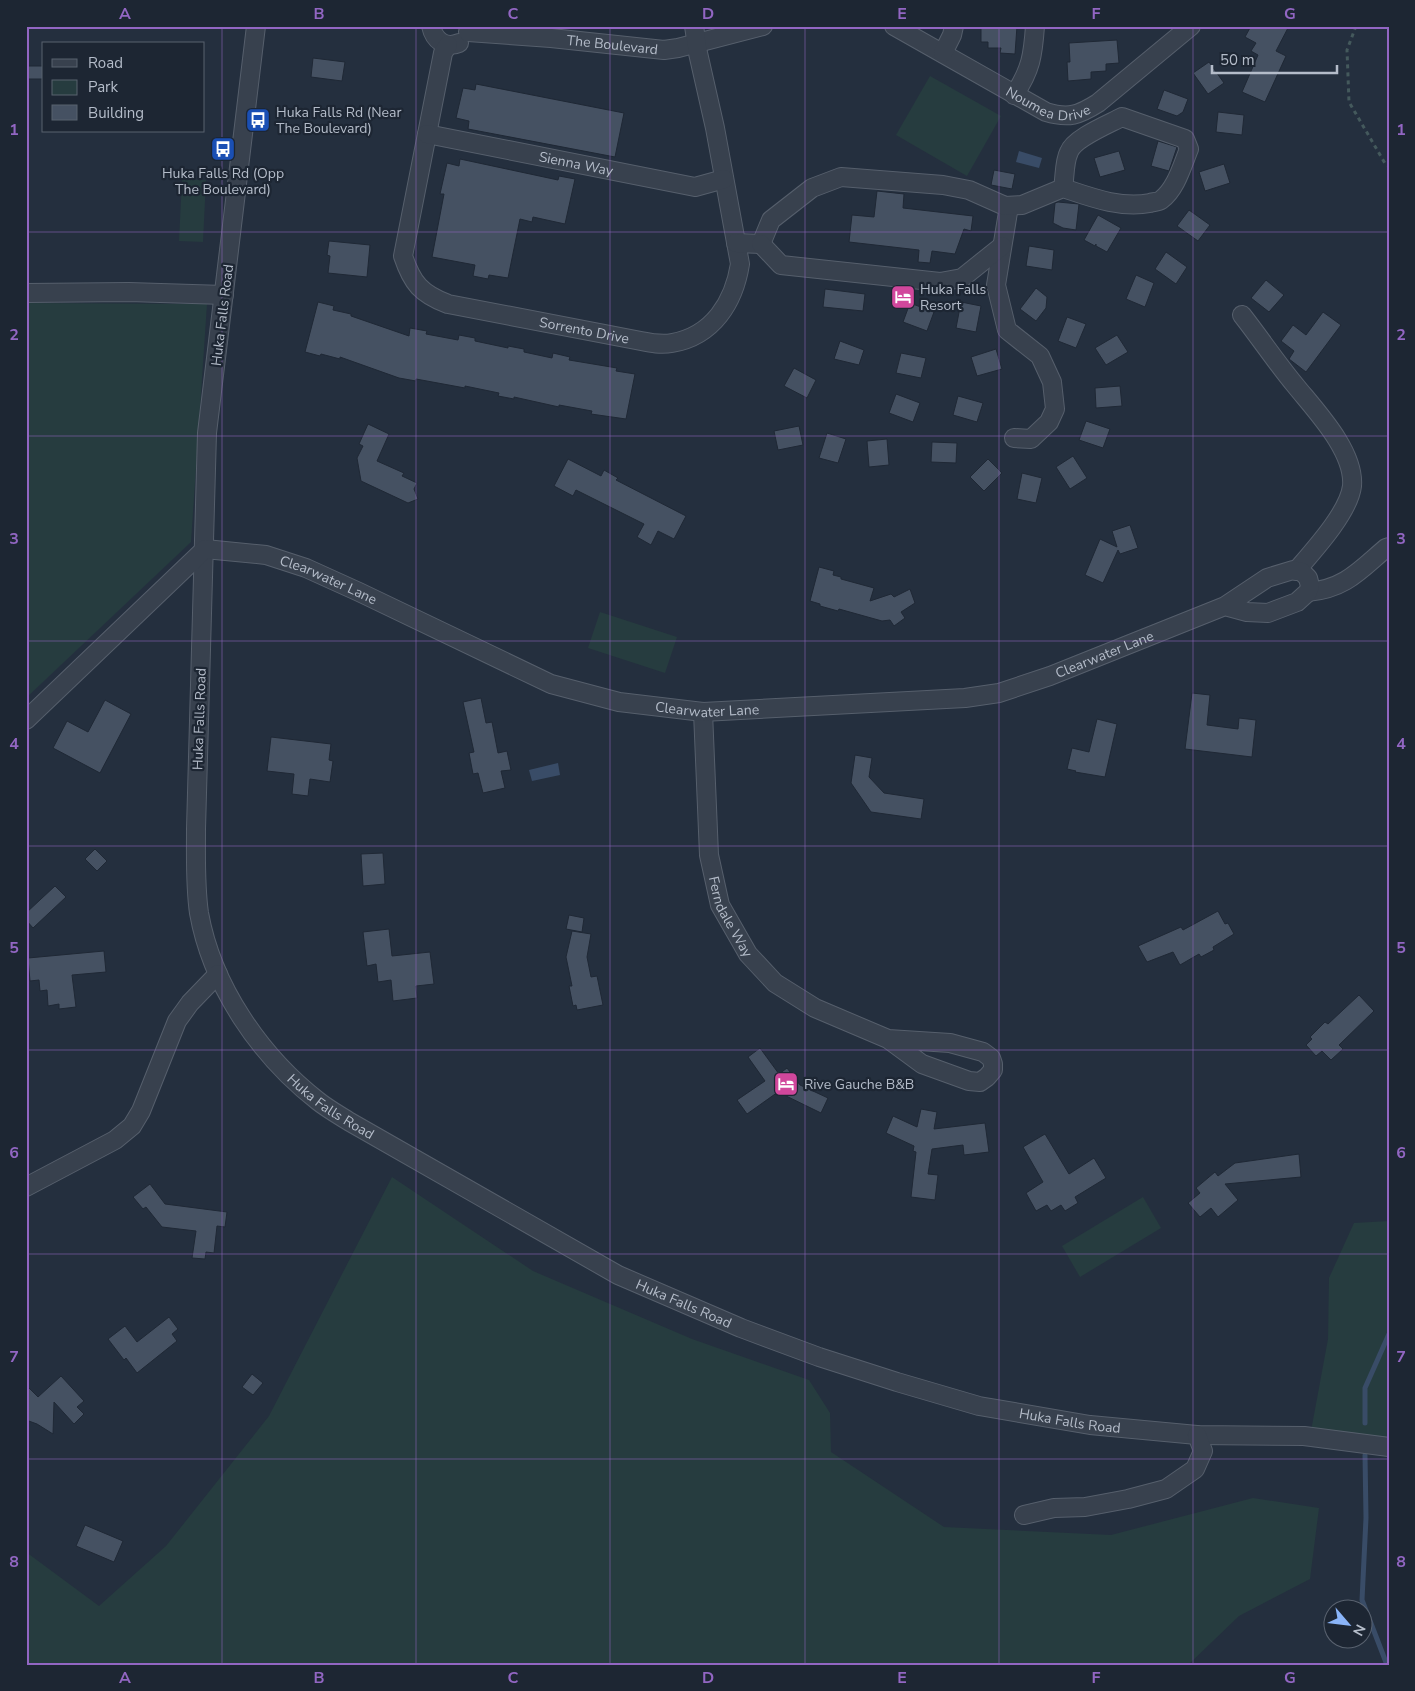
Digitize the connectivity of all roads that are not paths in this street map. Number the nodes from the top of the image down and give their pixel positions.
1 (256, 26) edge
2 (432, 26) edge
3 (763, 26) edge
4 (894, 26) edge
5 (954, 26) edge
6 (1035, 26) edge
7 (1184, 28) edge
8 (468, 29) edge
9 (696, 35) edge
10 (448, 45) junction
11 (943, 53) junction
12 (1014, 95) junction
13 (427, 134) junction
14 (724, 179) junction
15 (1063, 188) junction
16 (1009, 206) junction
17 (736, 243) junction
18 (761, 244) junction
19 (1002, 246) junction
20 (26, 293) edge
21 (224, 295) junction
22 (1242, 315) dead end
23 (1014, 438) dead end
24 (1389, 547) edge
25 (205, 549) junction
26 (1296, 571) junction
27 (1308, 592) junction
28 (1225, 606) junction
29 (703, 712) junction
30 (26, 720) edge
31 (218, 974) junction
32 (888, 1039) junction
33 (26, 1187) edge
34 (1197, 1435) junction
35 (1389, 1447) edge
36 (1024, 1515) dead end

1 - 21 street, Huka Falls Road
2 - 10 street
3 - 9 street
4 - 11 street, Noumea Drive
5 - 11 street
6 - 12 street
7 - 12 street, Noumea Drive
8 - 9 street, The Boulevard
8 - 10 street, The Boulevard
9 - 14 street, Sorrento Drive
10 - 13 street, Sorrento Drive
11 - 12 street, Noumea Drive
13 - 14 street, Sienna Way
13 - 17 street, Sorrento Drive
14 - 17 street, Sorrento Drive
15 - 15 street
15 - 16 street
16 - 18 street
16 - 19 street
17 - 18 street
18 - 19 street
19 - 23 street
20 - 21 street
21 - 25 street, Huka Falls Road
22 - 26 street
24 - 27 street
25 - 29 street, Clearwater Lane
25 - 30 street
25 - 31 street, Huka Falls Road
26 - 27 street
26 - 28 street, Clearwater Lane
27 - 28 street
28 - 29 street, Clearwater Lane
29 - 32 street, Ferndale Way
31 - 33 street
31 - 34 street, Huka Falls Road
32 - 32 street, Ferndale Way
34 - 35 street, Huka Falls Road
34 - 36 street

